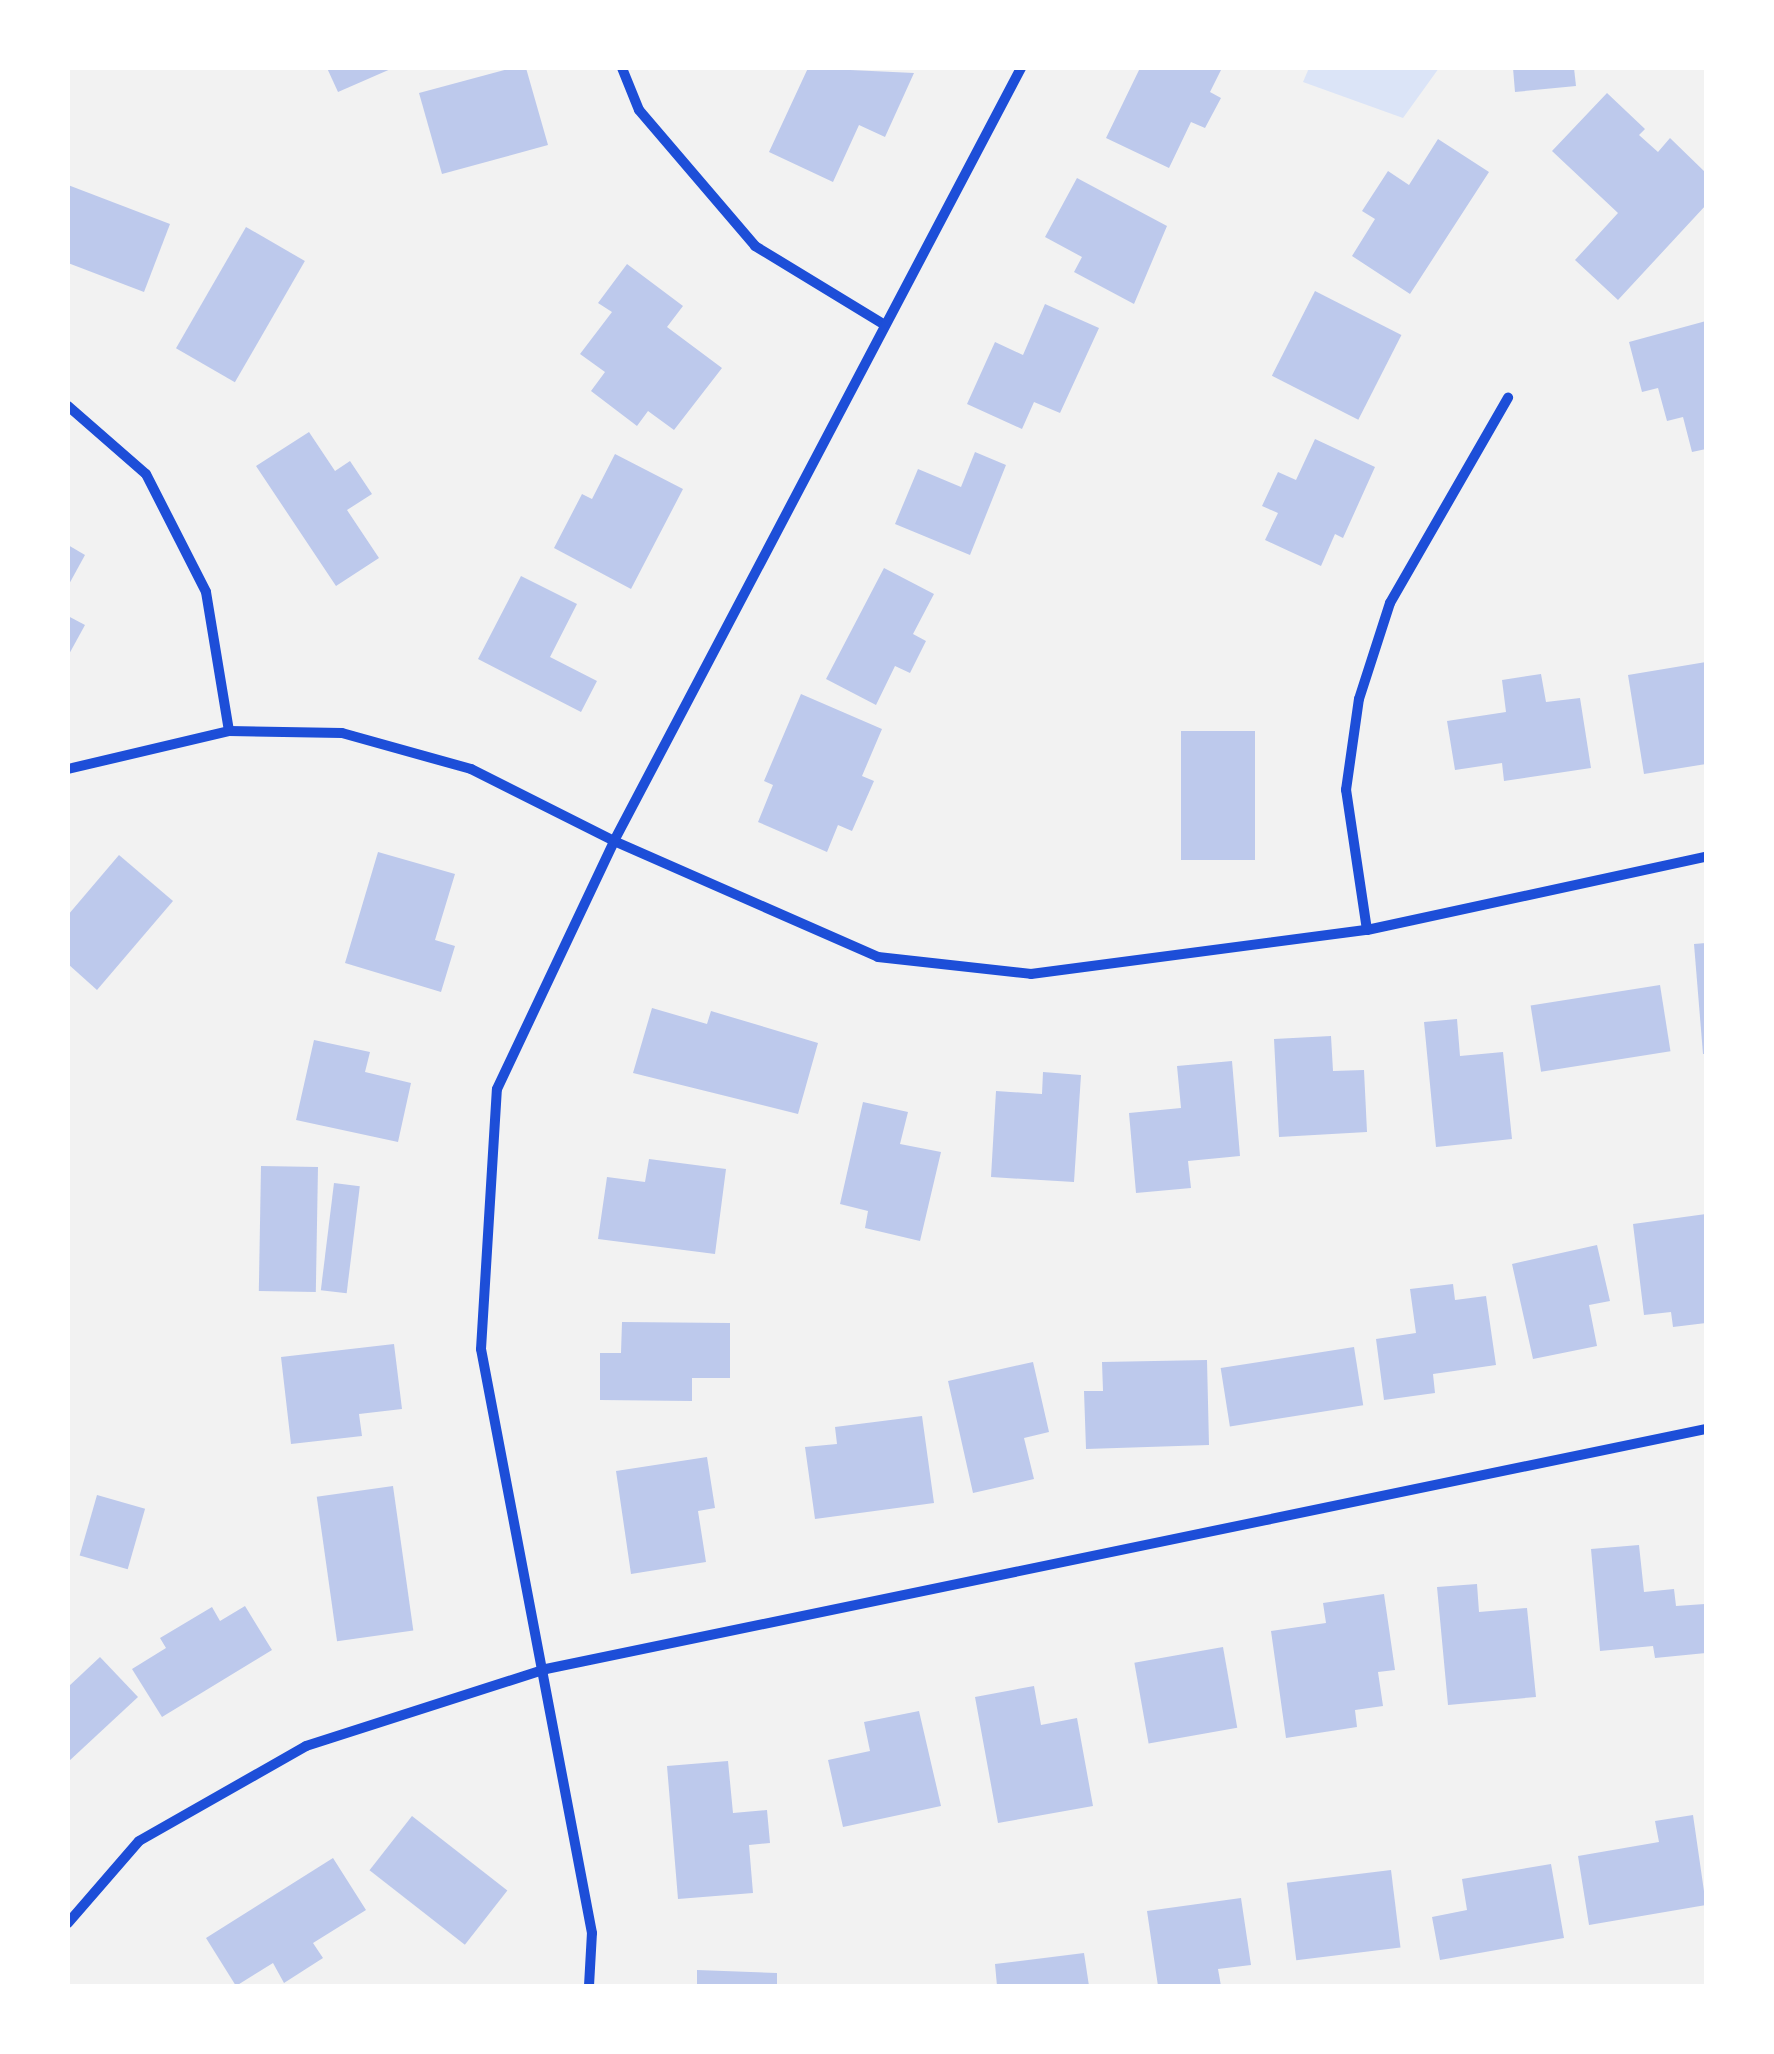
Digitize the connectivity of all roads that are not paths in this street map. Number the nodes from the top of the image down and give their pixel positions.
1 (622, 68) edge
2 (1022, 68) edge
3 (885, 326) junction
4 (1508, 398) dead end
5 (68, 406) edge
6 (229, 731) junction
7 (68, 770) edge
8 (614, 841) junction
9 (1706, 856) edge
10 (1367, 930) junction
11 (1706, 1429) edge
12 (546, 1669) junction
13 (68, 1922) edge
14 (589, 1986) edge

1 - 3 street
2 - 3 street
3 - 8 street
4 - 10 street
5 - 6 street
6 - 7 street
6 - 8 street
8 - 10 street
8 - 12 street
9 - 10 street
11 - 12 street
12 - 13 street
12 - 14 street

